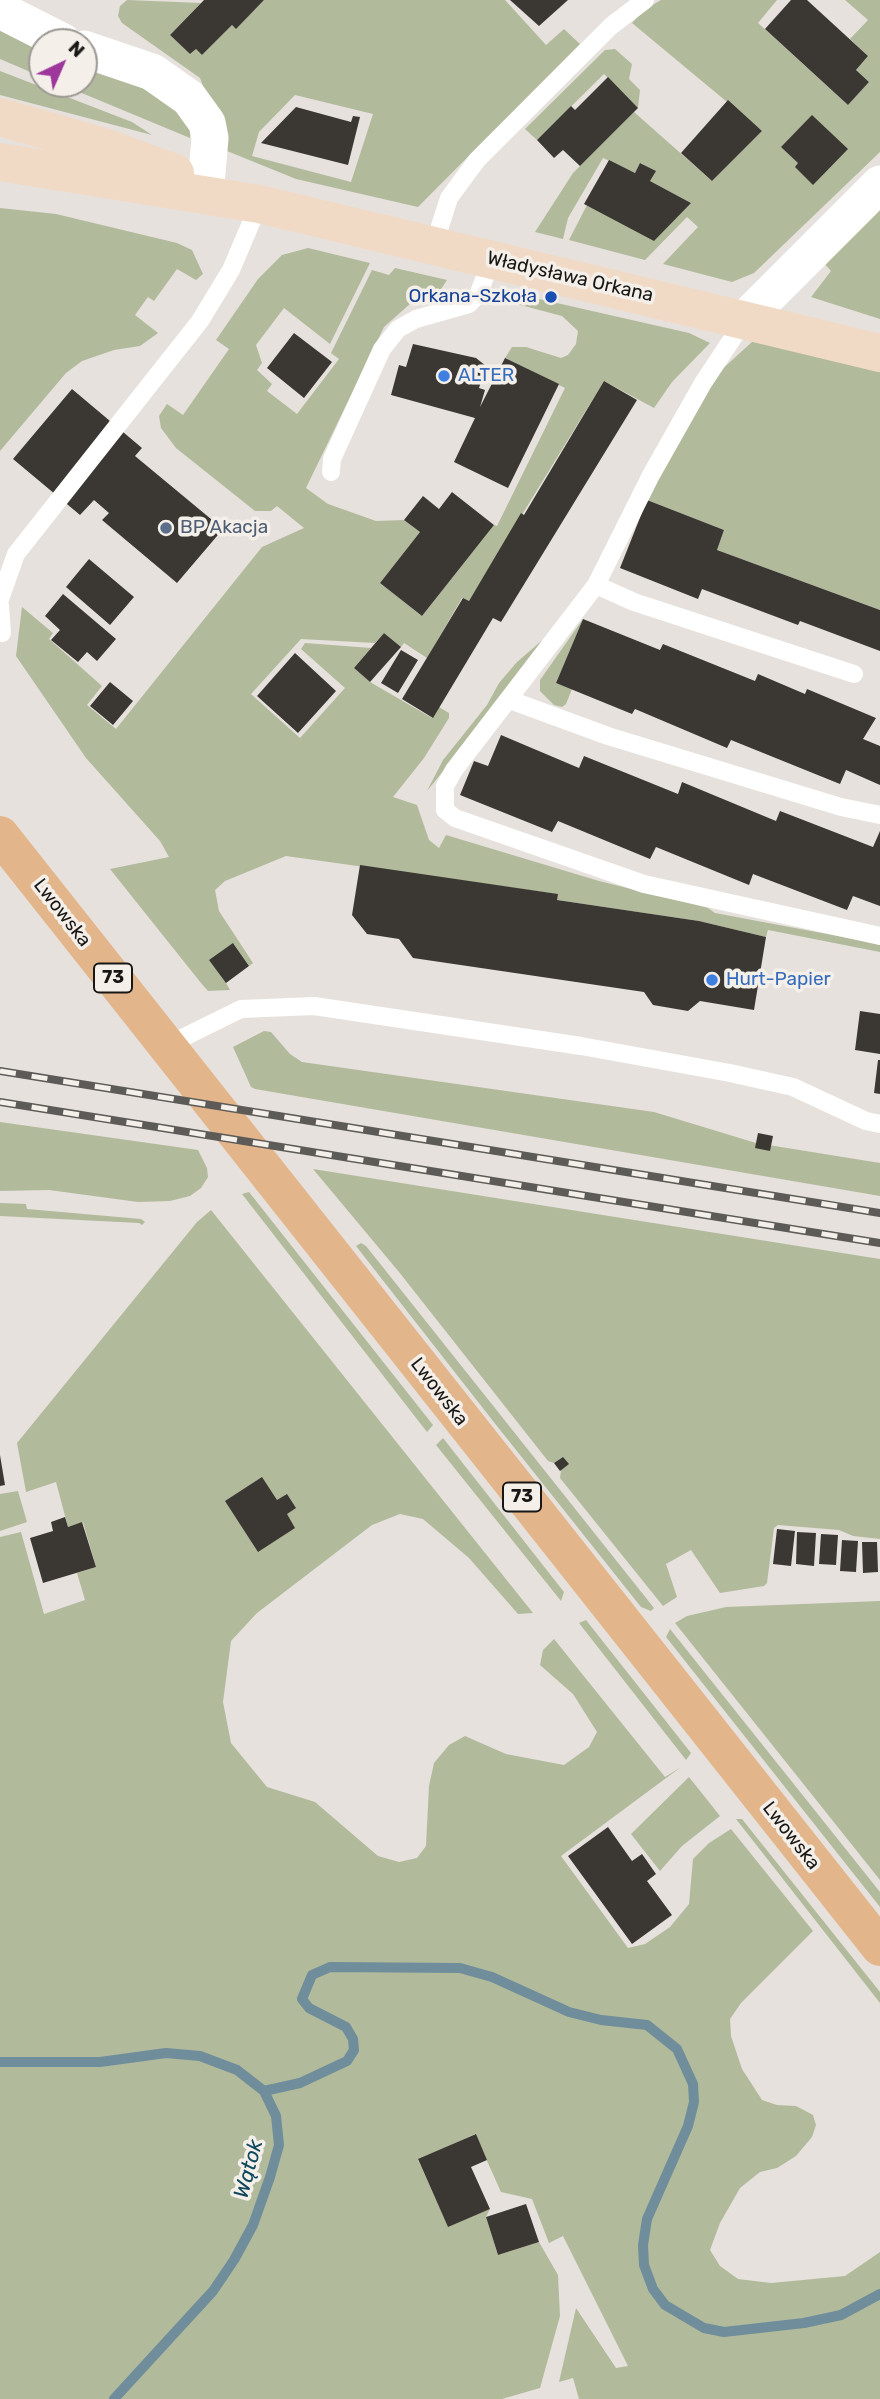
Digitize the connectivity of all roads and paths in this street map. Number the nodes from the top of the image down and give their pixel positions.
1 (645, 0) edge
2 (0, 10) edge
3 (35, 28) edge
4 (98, 54) edge
5 (0, 117) edge
6 (0, 162) edge
7 (880, 184) edge
8 (206, 185) junction
9 (259, 204) junction
10 (434, 245) junction
11 (492, 259) junction
12 (746, 318) junction
13 (880, 353) edge
14 (331, 472) dead end
15 (596, 584) junction
16 (0, 599) edge
17 (0, 605) edge
18 (2, 633) dead end
19 (854, 674) dead end
20 (510, 700) junction
21 (880, 815) edge
22 (0, 835) edge
23 (880, 936) edge
24 (166, 1046) junction
25 (880, 1124) edge
26 (880, 1947) edge

1 - 10 lane
2 - 3 street
4 - 8 street
5 - 8 street, Władysława Orkana
6 - 9 street, Władysława Orkana
7 - 12 street
8 - 9 street, Władysława Orkana
9 - 10 street, Władysława Orkana
9 - 16 lane
10 - 11 street, Władysława Orkana
11 - 12 street, Władysława Orkana
11 - 14 lane
12 - 13 street, Władysława Orkana
12 - 15 lane
15 - 19 lane
15 - 20 lane
17 - 18 lane
20 - 21 lane
20 - 23 lane
22 - 24 main road, Lwowska / 73
24 - 25 lane
24 - 26 main road, Lwowska / 73

